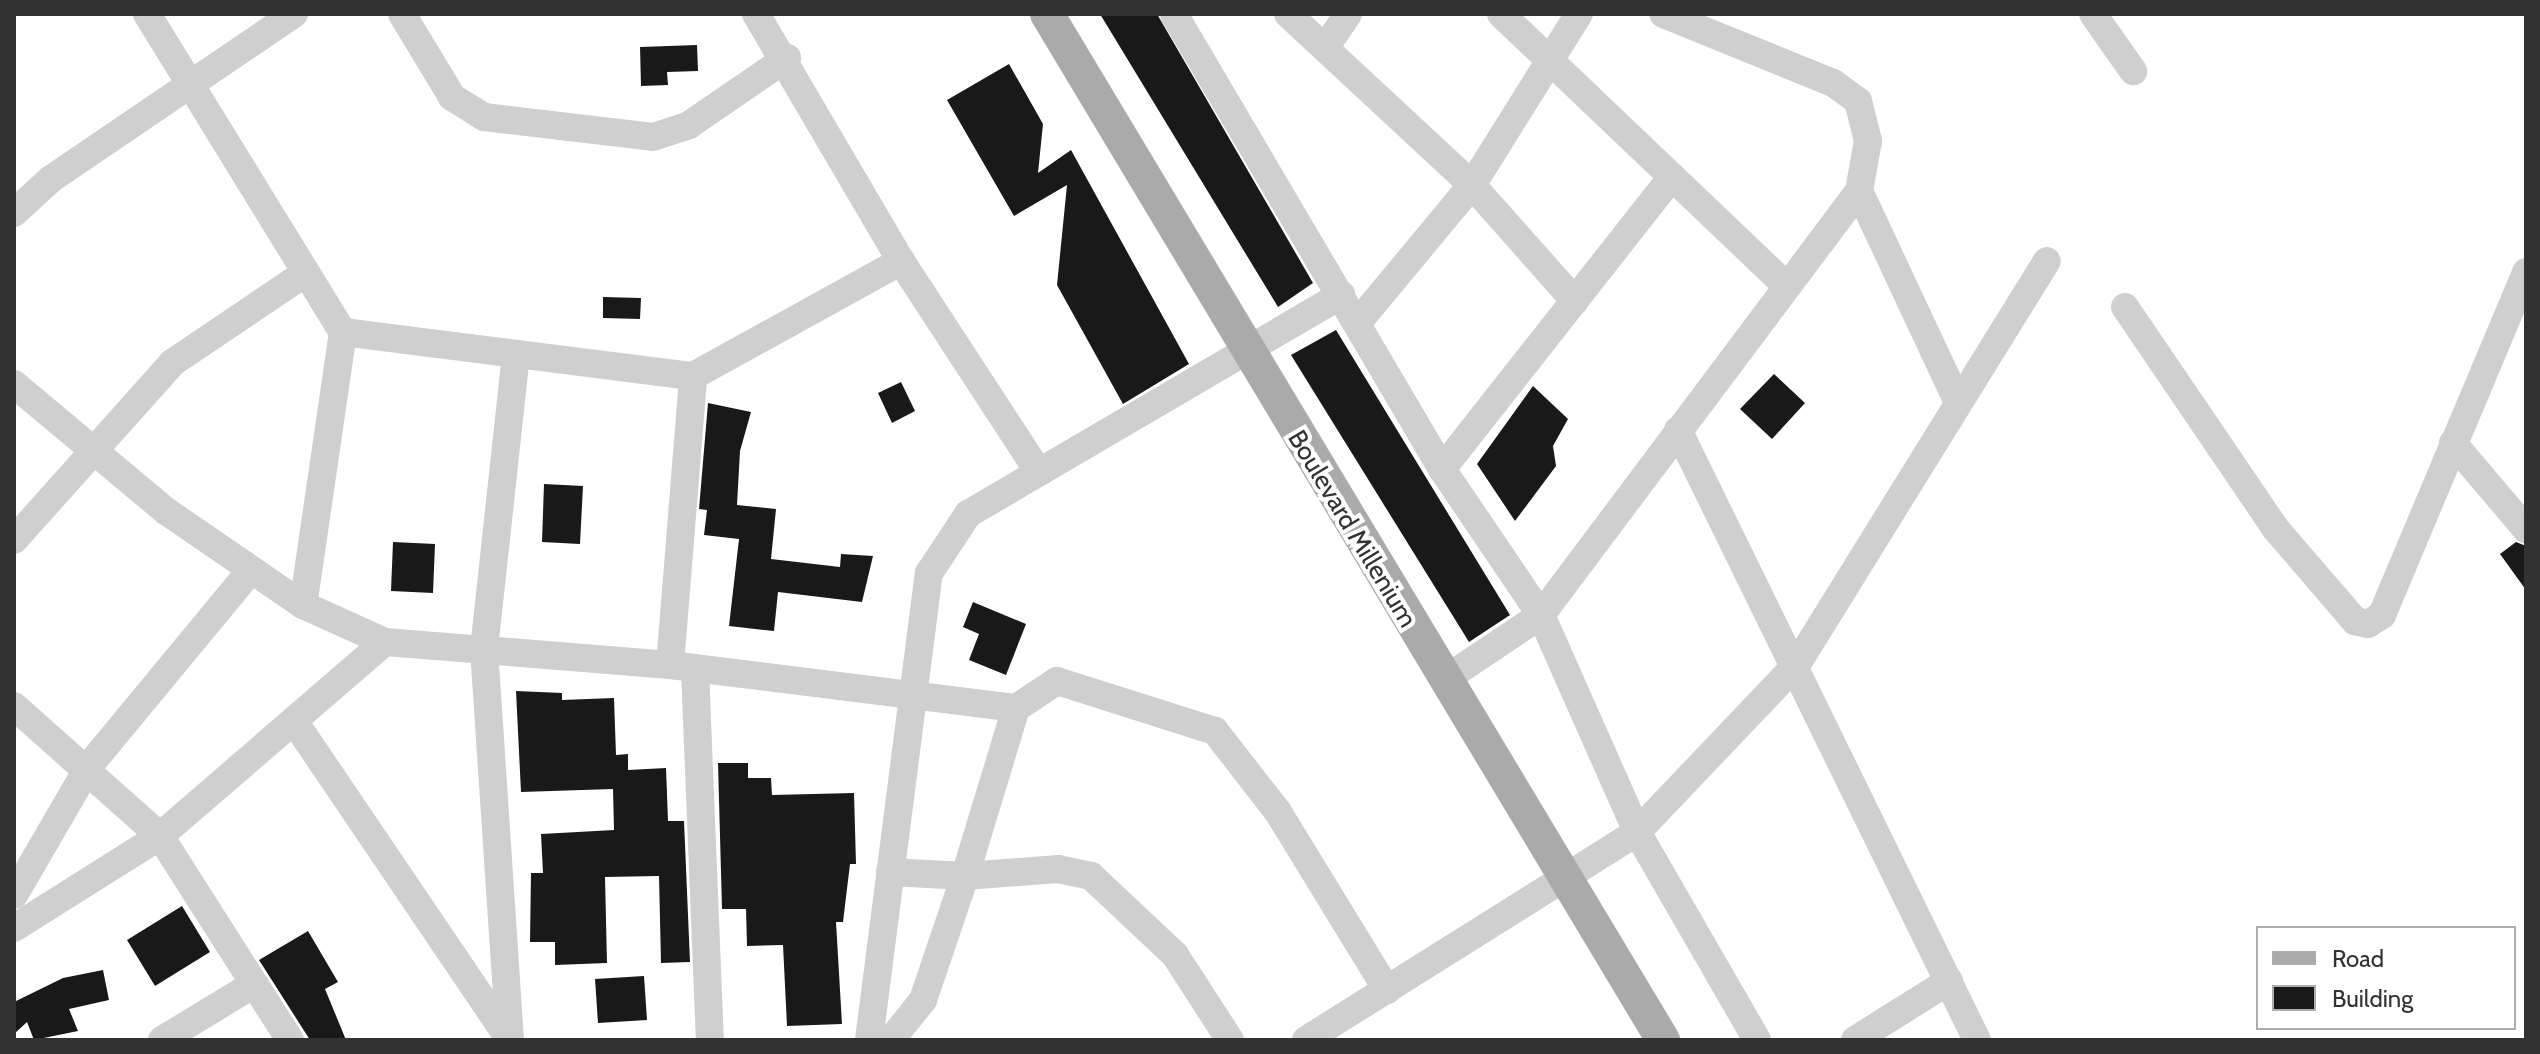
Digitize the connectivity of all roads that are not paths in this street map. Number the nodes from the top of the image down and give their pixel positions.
1 (147, 14) edge
2 (294, 14) edge
3 (402, 14) edge
4 (756, 14) edge
5 (1047, 14) edge
6 (1174, 14) edge
7 (1288, 14) edge
8 (1348, 14) edge
9 (1501, 14) edge
10 (1579, 14) edge
11 (1663, 14) edge
12 (2093, 14) edge
13 (1325, 48) junction
14 (787, 58) junction
15 (1548, 59) junction
16 (2133, 71) dead end
17 (189, 83) junction
18 (1672, 177) junction
19 (1472, 185) junction
20 (1859, 191) junction
21 (14, 213) edge
22 (901, 261) junction
23 (2047, 261) dead end
24 (2526, 272) edge
25 (304, 274) junction
26 (1785, 284) junction
27 (1341, 295) junction
28 (1575, 301) junction
29 (2125, 307) dead end
30 (1359, 321) junction
31 (343, 332) junction
32 (516, 354) junction
33 (1246, 354) junction
34 (693, 376) junction
35 (14, 384) edge
36 (1958, 402) junction
37 (1678, 430) junction
38 (2453, 443) junction
39 (93, 447) junction
40 (1442, 469) junction
41 (1038, 471) junction
42 (2526, 529) edge
43 (14, 540) edge
44 (251, 570) junction
45 (303, 605) junction
46 (1541, 615) junction
47 (385, 642) junction
48 (484, 649) junction
49 (1797, 664) junction
50 (682, 667) junction
51 (1444, 680) junction
52 (912, 690) junction
53 (14, 706) edge
54 (1016, 708) junction
55 (294, 721) junction
56 (89, 766) junction
57 (1637, 832) junction
58 (160, 836) junction
59 (890, 872) junction
60 (965, 876) junction
61 (1565, 879) junction
62 (14, 895) edge
63 (14, 928) edge
64 (1949, 981) junction
65 (254, 984) junction
66 (1387, 990) junction
67 (162, 1040) edge
68 (290, 1040) edge
69 (509, 1040) edge
70 (710, 1040) edge
71 (869, 1040) edge
72 (891, 1040) edge
73 (1230, 1040) edge
74 (1306, 1040) edge
75 (1663, 1040) edge
76 (1757, 1040) edge
77 (1855, 1040) edge
78 (1977, 1040) edge

1 - 17 street
2 - 17 street
3 - 14 street
4 - 14 street
5 - 33 main road, Boulevard Millenium
6 - 27 street
7 - 13 street
8 - 13 street
9 - 15 street
10 - 15 street
11 - 20 street
12 - 16 street
13 - 19 street
14 - 22 street
15 - 18 street
15 - 19 street
17 - 21 street
17 - 25 street
18 - 26 street
18 - 28 street
19 - 28 street
19 - 30 street
20 - 26 street
20 - 36 street
22 - 34 street
22 - 41 street
23 - 36 street
24 - 38 street
25 - 31 street
25 - 39 street
26 - 37 street
27 - 30 street
27 - 33 street
28 - 40 street
29 - 38 street
30 - 40 street
31 - 32 street
31 - 45 street
32 - 34 street
32 - 48 street
33 - 41 street
33 - 51 main road, Boulevard Millenium
34 - 50 street
35 - 39 street
36 - 49 street
37 - 46 street
37 - 49 street
38 - 42 street
39 - 43 street
39 - 44 street
40 - 46 street
41 - 52 street
44 - 45 street
44 - 56 street
45 - 47 street
46 - 51 street
46 - 57 street
47 - 48 street
47 - 55 street
48 - 50 street
48 - 69 street
49 - 57 street
49 - 64 street
50 - 52 street
50 - 70 street
51 - 61 main road, Boulevard Millenium
52 - 54 street
52 - 59 street
53 - 56 street
54 - 60 street
54 - 66 street
55 - 58 street
55 - 69 street
56 - 58 street
56 - 62 street
57 - 61 street
57 - 76 street
58 - 63 street
58 - 65 street
59 - 60 street
59 - 71 street
60 - 72 street
60 - 73 street
61 - 66 street
61 - 75 main road, Boulevard Millenium
64 - 77 street
64 - 78 street
65 - 67 street
65 - 68 street
66 - 74 street

